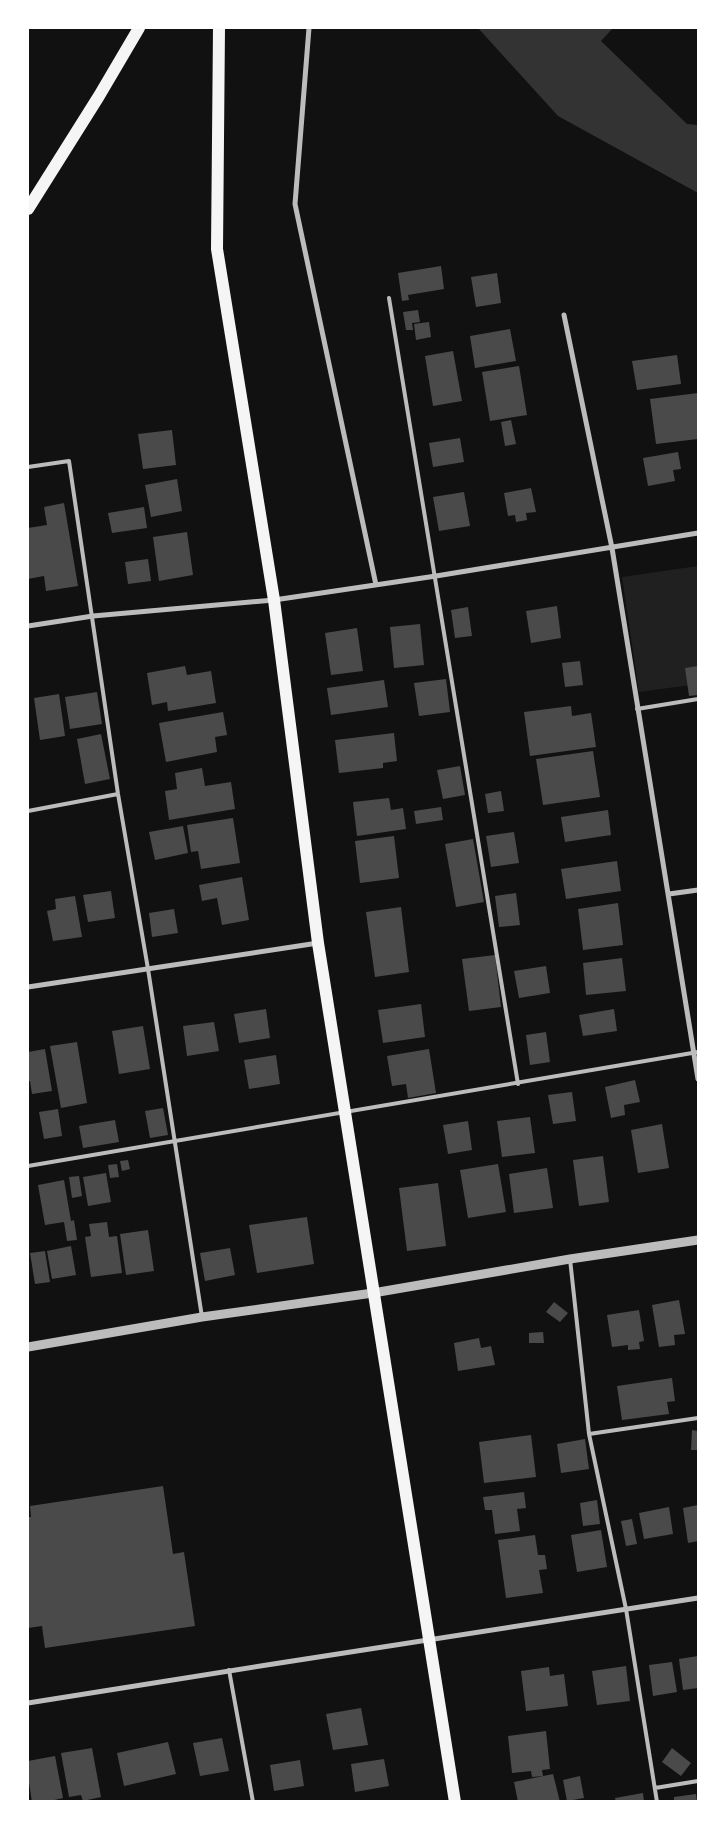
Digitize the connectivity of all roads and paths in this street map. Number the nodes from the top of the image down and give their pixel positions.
1 (139, 28) edge
2 (218, 28) edge
3 (309, 28) edge
4 (28, 209) edge
5 (389, 298) dead end
6 (564, 315) dead end
7 (28, 467) edge
8 (698, 533) edge
9 (612, 548) junction
10 (436, 576) junction
11 (376, 584) junction
12 (274, 600) junction
13 (93, 616) junction
14 (28, 626) edge
15 (698, 700) edge
16 (638, 709) junction
17 (118, 794) junction
18 (28, 811) edge
19 (698, 890) edge
20 (669, 894) junction
21 (318, 943) junction
22 (148, 969) junction
23 (28, 987) edge
24 (696, 1052) edge
25 (698, 1079) edge
26 (518, 1084) junction
27 (344, 1113) junction
28 (176, 1141) junction
29 (28, 1166) edge
30 (698, 1240) edge
31 (570, 1259) junction
32 (373, 1293) junction
33 (202, 1316) junction
34 (28, 1347) edge
35 (698, 1418) edge
36 (590, 1434) junction
37 (698, 1598) edge
38 (626, 1609) junction
39 (429, 1641) junction
40 (229, 1670) junction
41 (28, 1704) edge
42 (698, 1781) edge
43 (655, 1788) junction
44 (253, 1802) edge
45 (455, 1802) edge
46 (657, 1802) edge

1 - 4 main road
2 - 12 main road
3 - 11 street
5 - 10 lane
6 - 9 street
7 - 13 lane
8 - 9 street
9 - 10 street
9 - 16 street
10 - 11 street
10 - 26 lane
11 - 12 street
12 - 13 street
12 - 21 main road
13 - 14 street
13 - 17 lane
15 - 16 lane
16 - 20 street
17 - 18 lane
17 - 22 lane
19 - 20 street
20 - 24 street
21 - 22 street
21 - 27 main road
22 - 23 street
22 - 28 lane
24 - 25 street
24 - 26 lane
26 - 27 lane
27 - 28 lane
27 - 32 main road
28 - 29 lane
28 - 33 lane
30 - 31 street
31 - 32 street
31 - 36 lane
32 - 33 street
32 - 39 main road
33 - 34 street
35 - 36 lane
36 - 38 lane
37 - 38 street
38 - 39 street
38 - 43 lane
39 - 40 street
39 - 45 main road
40 - 41 street
40 - 44 lane
42 - 43 lane
43 - 46 lane

